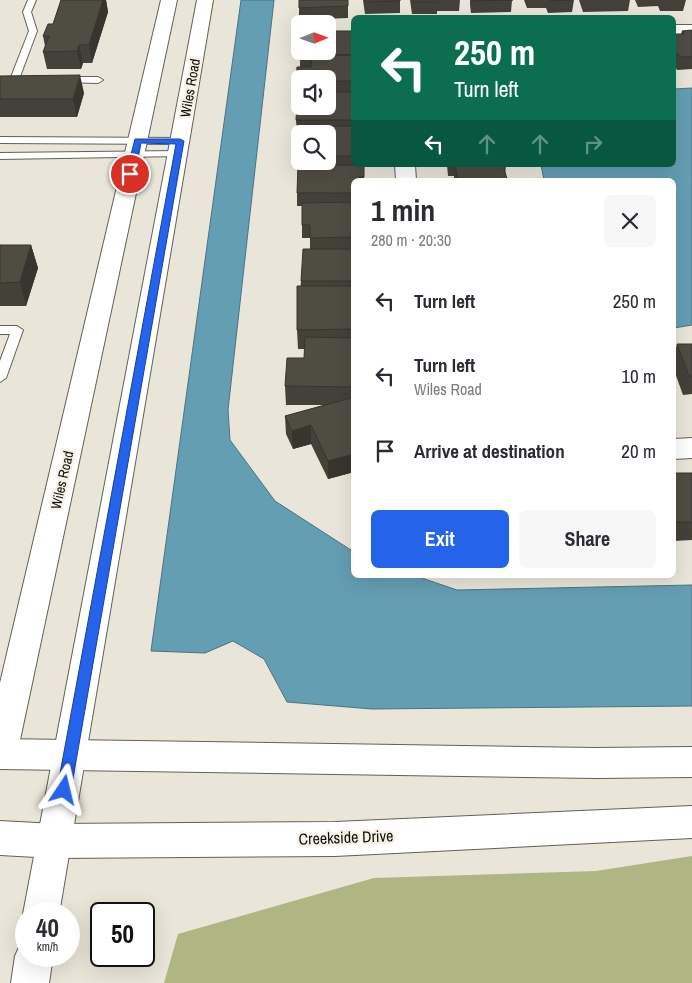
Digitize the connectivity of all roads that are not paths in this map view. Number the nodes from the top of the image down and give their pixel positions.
1 (32, 0) edge
2 (169, 0) edge
3 (205, 0) edge
4 (676, 30) edge
5 (692, 30) edge
6 (0, 80) edge
7 (52, 80) edge
8 (98, 80) dead end
9 (0, 140) edge
10 (136, 148) junction
11 (179, 148) junction
12 (0, 156) edge
13 (0, 330) edge
14 (0, 378) edge
15 (692, 448) edge
16 (676, 449) edge
17 (0, 754) edge
18 (70, 756) junction
19 (692, 762) edge
20 (692, 822) edge
21 (0, 838) edge
22 (54, 841) junction
23 (44, 902) edge
24 (32, 967) edge
25 (30, 983) edge

1 - 6 lane
2 - 10 main road, Wiles Road
3 - 11 main road, Wiles Road
4 - 5 main road
7 - 8 lane
9 - 10 lane
10 - 11 lane
10 - 11 lane
10 - 12 lane
10 - 17 main road, Wiles Road
11 - 18 main road, Wiles Road
13 - 14 lane
15 - 16 main road
17 - 18 main road
18 - 19 main road
18 - 22 main road, Wiles Road
20 - 22 main road, Creekside Drive
21 - 22 main road, Creekside Drive
22 - 23 main road, Wiles Road
24 - 25 main road

